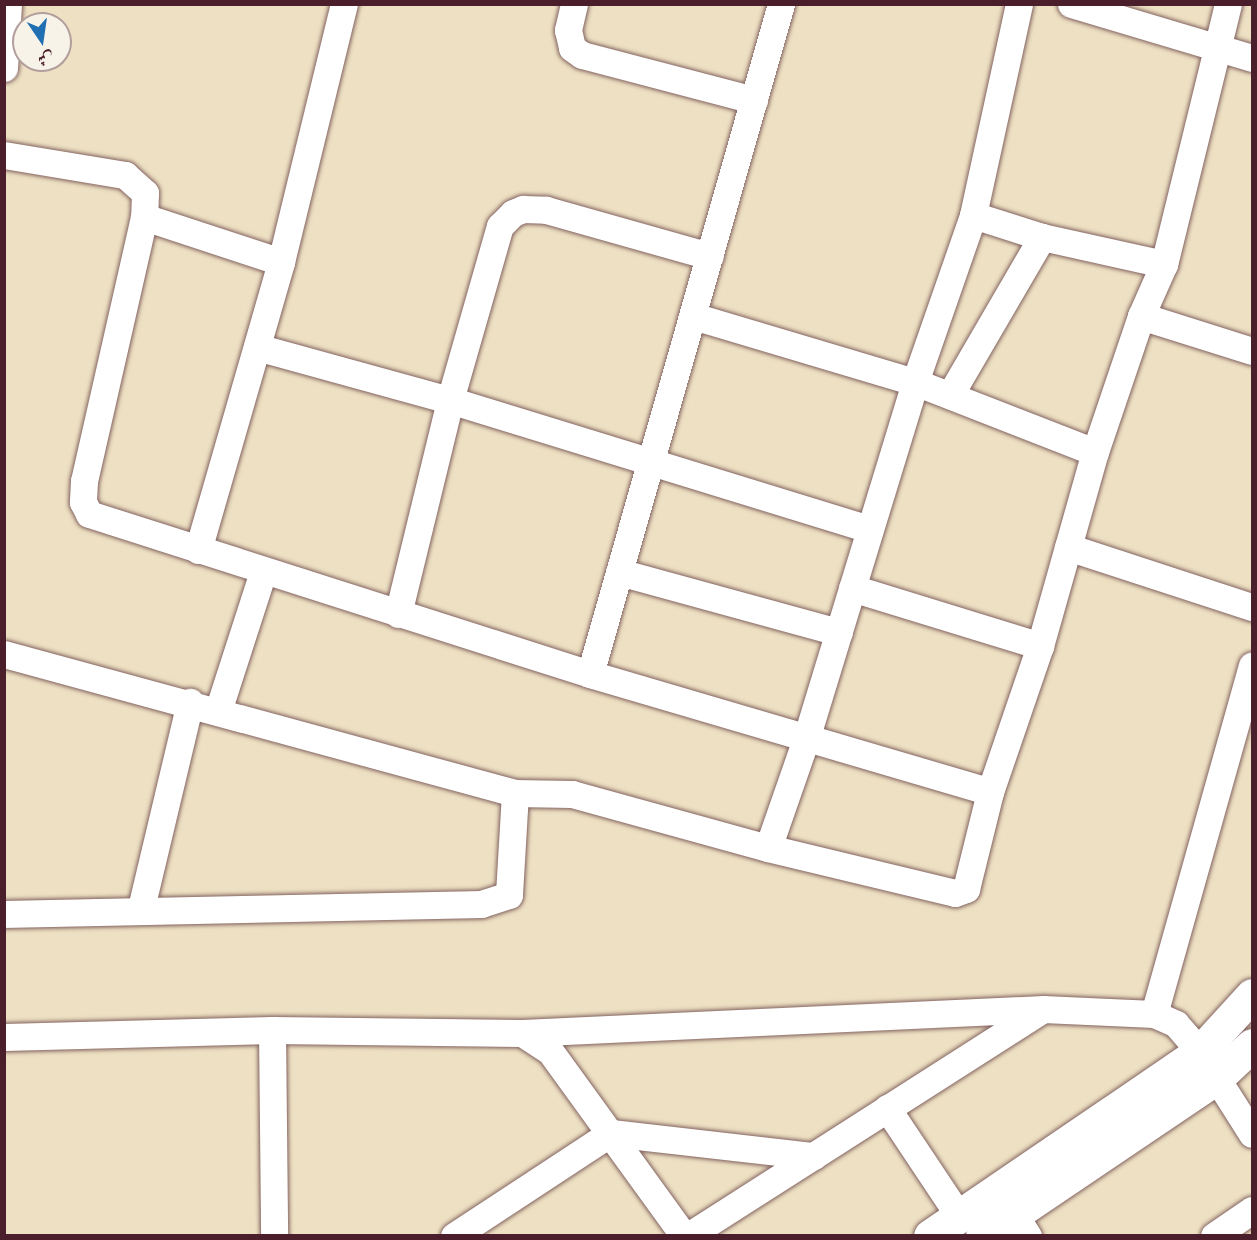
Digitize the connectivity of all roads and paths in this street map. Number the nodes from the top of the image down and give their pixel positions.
1 (8, 4) edge
2 (344, 4) edge
3 (574, 4) edge
4 (781, 4) edge
5 (1019, 4) edge
6 (1071, 4) edge
7 (1228, 4) edge
8 (1217, 48) junction
9 (1252, 58) edge
10 (4, 68) edge
11 (754, 100) junction
12 (4, 155) edge
13 (973, 215) junction
14 (144, 217) junction
15 (1042, 237) junction
16 (710, 256) junction
17 (281, 262) junction
18 (1164, 264) junction
19 (693, 316) junction
20 (1141, 316) junction
21 (256, 347) junction
22 (1252, 351) edge
23 (915, 382) junction
24 (950, 394) junction
25 (450, 400) junction
26 (1095, 452) junction
27 (651, 461) junction
28 (870, 530) junction
29 (1068, 547) junction
30 (198, 550) junction
31 (262, 572) junction
32 (620, 572) junction
33 (852, 588) junction
34 (1252, 607) edge
35 (398, 614) junction
36 (839, 632) junction
37 (1040, 646) junction
38 (4, 654) edge
39 (1252, 664) edge
40 (590, 674) junction
41 (190, 702) junction
42 (218, 711) junction
43 (806, 739) junction
44 (990, 792) junction
45 (515, 793) junction
46 (768, 848) junction
47 (141, 908) junction
48 (4, 914) edge
49 (1252, 994) edge
50 (1043, 1009) junction
51 (1154, 1014) junction
52 (272, 1030) junction
53 (522, 1033) junction
54 (4, 1037) edge
55 (1252, 1045) edge
56 (1210, 1064) junction
57 (887, 1108) junction
58 (611, 1133) junction
59 (1252, 1134) edge
60 (814, 1156) junction
61 (1252, 1210) edge
62 (1014, 1213) edge
63 (970, 1226) edge
64 (274, 1236) edge
65 (454, 1236) edge
66 (686, 1236) edge
67 (930, 1236) edge
68 (1214, 1236) edge

1 - 10 street
2 - 17 street
3 - 11 street
4 - 11 street
5 - 13 street
6 - 8 street
7 - 8 street
8 - 9 street
8 - 18 street
11 - 16 street
12 - 14 street
13 - 15 street
13 - 23 street
14 - 17 street
14 - 30 street
15 - 18 street
15 - 24 street
16 - 19 street
16 - 25 street
17 - 21 street
18 - 20 street
19 - 23 street
19 - 27 street
20 - 22 street
20 - 26 street
21 - 25 street
21 - 30 street
23 - 24 street
23 - 28 street
24 - 26 street
25 - 27 street
25 - 35 street
26 - 29 street
27 - 28 street
27 - 32 street
28 - 33 street
29 - 34 street
29 - 37 street
30 - 31 street
31 - 35 street
31 - 42 street
32 - 36 street
32 - 40 street
33 - 36 street
33 - 37 street
35 - 40 street
36 - 43 street
37 - 44 street
38 - 41 street
39 - 51 street
40 - 43 street
41 - 42 street
41 - 47 street
42 - 45 street
43 - 44 street
43 - 46 street
44 - 46 street
45 - 46 street
45 - 47 street
47 - 48 street
49 - 56 street
50 - 51 street
50 - 53 street
50 - 57 street
51 - 56 street
52 - 53 street
52 - 54 street
52 - 64 street
53 - 58 street
55 - 56 street
56 - 59 street
56 - 62 street
57 - 60 street
57 - 63 street
58 - 60 street
58 - 65 street
58 - 66 street
60 - 66 street
61 - 68 street
62 - 63 street
63 - 67 street

